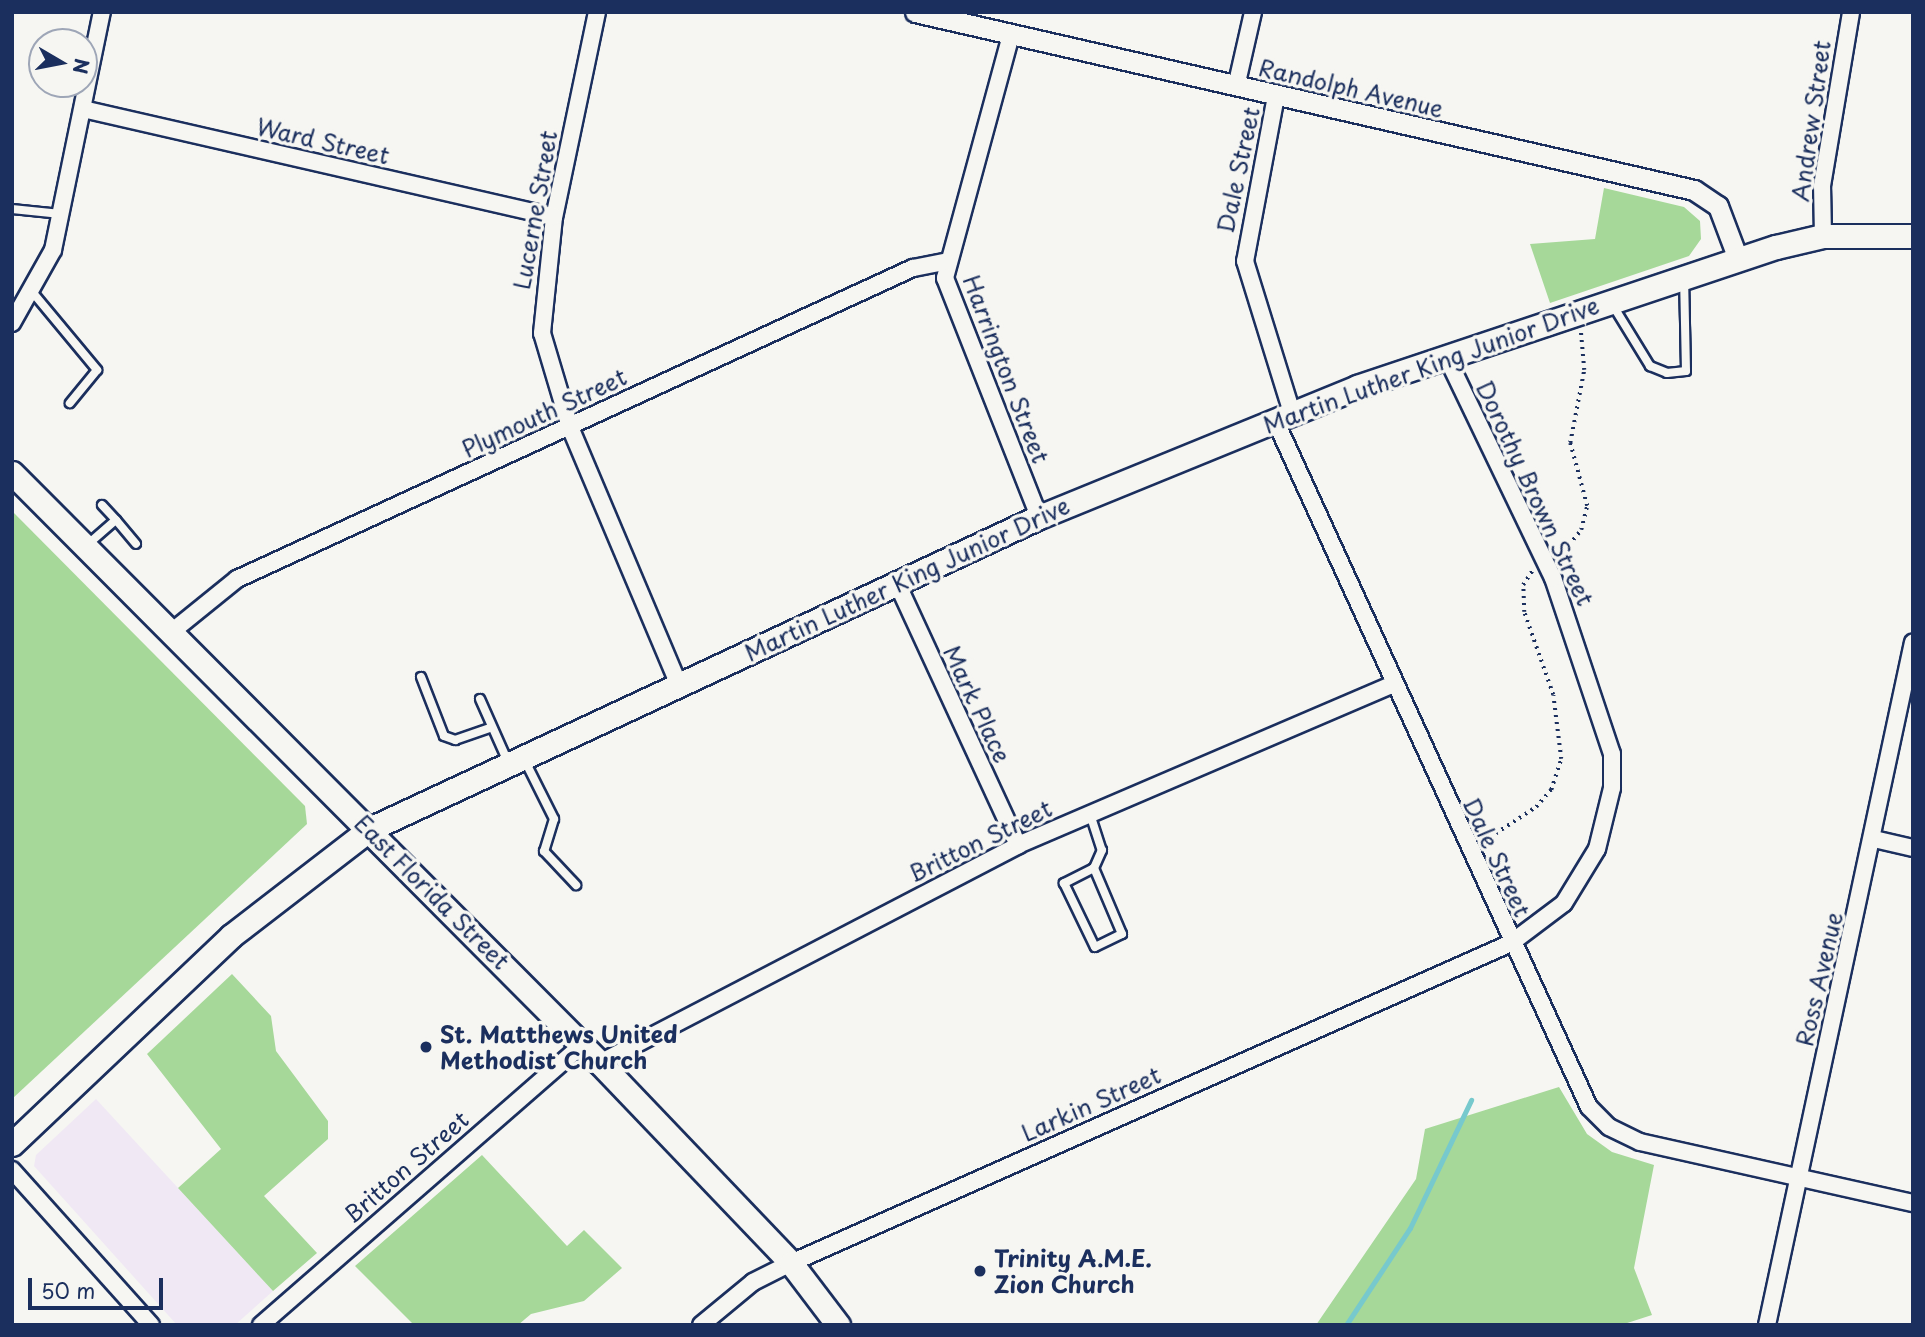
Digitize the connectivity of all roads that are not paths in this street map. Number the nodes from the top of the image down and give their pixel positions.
1 (102, 12) edge
2 (597, 12) edge
3 (915, 12) edge
4 (1253, 12) edge
5 (1851, 12) edge
6 (1011, 35) junction
7 (1236, 87) junction
8 (1276, 96) junction
9 (82, 109) junction
10 (12, 209) edge
11 (61, 214) junction
12 (554, 217) junction
13 (1823, 236) junction
14 (1913, 236) edge
15 (1738, 258) junction
16 (945, 262) junction
17 (1684, 278) junction
18 (33, 294) junction
19 (1611, 301) junction
20 (12, 323) edge
21 (1446, 356) junction
22 (70, 403) dead end
23 (1283, 417) junction
24 (570, 427) junction
25 (12, 473) edge
26 (102, 505) dead end
27 (1039, 517) junction
28 (116, 520) junction
29 (136, 544) dead end
30 (87, 545) junction
31 (897, 583) junction
32 (174, 630) junction
33 (1913, 642) edge
34 (422, 677) dead end
35 (1393, 684) junction
36 (679, 685) junction
37 (480, 699) dead end
38 (492, 727) junction
39 (516, 762) junction
40 (1090, 814) junction
41 (370, 829) junction
42 (1874, 839) junction
43 (1018, 845) junction
44 (1913, 848) edge
45 (1094, 868) junction
46 (576, 886) dead end
47 (1511, 943) junction
48 (582, 1045) junction
49 (600, 1063) junction
50 (12, 1144) edge
51 (12, 1170) edge
52 (1798, 1176) junction
53 (1913, 1203) edge
54 (791, 1263) junction
55 (151, 1325) edge
56 (261, 1325) edge
57 (701, 1325) edge
58 (838, 1325) edge
59 (1767, 1325) edge

1 - 9 street
2 - 12 street, Lucerne Street
3 - 6 street, Randolph Avenue
4 - 7 street
5 - 13 street, Andrew Street
6 - 7 street, Randolph Avenue
6 - 16 street, Harrington Street
7 - 8 street, Randolph Avenue
8 - 15 street, Randolph Avenue
8 - 23 street, Dale Street
9 - 11 street
9 - 12 street, Ward Street
10 - 11 lane
11 - 18 street
12 - 24 street, Lucerne Street
13 - 14 main road, Martin Luther King Junior Drive
13 - 15 main road, Martin Luther King Junior Drive
15 - 17 main road, Martin Luther King Junior Drive
16 - 24 street, Plymouth Street
16 - 27 street, Harrington Street
17 - 19 main road, Martin Luther King Junior Drive
17 - 19 lane
18 - 20 street
18 - 22 lane
19 - 21 main road, Martin Luther King Junior Drive
21 - 23 main road, Martin Luther King Junior Drive
21 - 47 street, Dorothy Brown Street
23 - 27 main road, Martin Luther King Junior Drive
23 - 35 street, Dale Street
24 - 32 street, Plymouth Street
24 - 36 street, Lucerne Street
25 - 30 main road, East Florida Street
26 - 28 lane
27 - 31 main road, Martin Luther King Junior Drive
28 - 29 lane
28 - 30 lane
30 - 32 main road, East Florida Street
31 - 36 main road, Martin Luther King Junior Drive
31 - 43 street, Mark Place
32 - 41 main road, East Florida Street
33 - 42 street, Ross Avenue
34 - 38 lane
35 - 40 street, Britton Street
35 - 47 street, Dale Street
36 - 39 main road, Martin Luther King Junior Drive
37 - 38 lane
38 - 39 lane
39 - 41 main road, Martin Luther King Junior Drive
39 - 46 lane
40 - 43 street, Britton Street
40 - 45 lane
41 - 48 main road, East Florida Street
41 - 50 main road, Martin Luther King Junior Drive
42 - 44 street
42 - 52 street, Ross Avenue
43 - 49 street, Britton Street
45 - 45 lane
47 - 52 street, Dale Street
47 - 54 street, Larkin Street
48 - 49 main road, East Florida Street
48 - 56 street, Britton Street
49 - 54 main road, East Florida Street
51 - 55 street
52 - 53 street, Dale Street
52 - 59 street, Ross Avenue
54 - 57 street, Larkin Street
54 - 58 main road, East Florida Street

